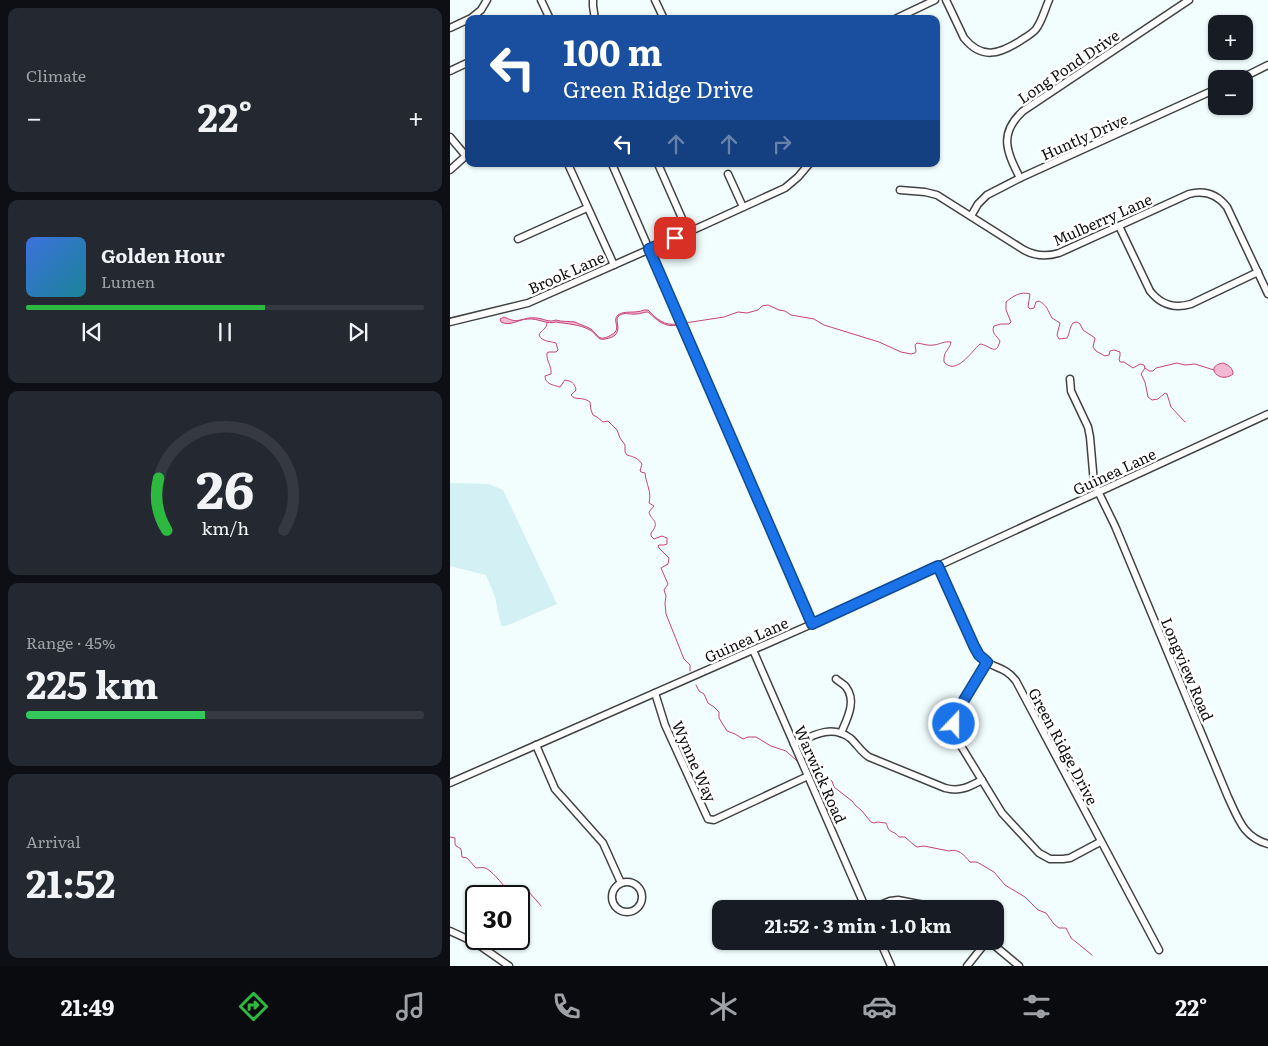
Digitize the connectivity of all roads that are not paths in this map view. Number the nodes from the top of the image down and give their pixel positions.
1 (487, 0) edge
2 (542, 0) edge
3 (593, 0) edge
4 (655, 0) edge
5 (935, 0) edge
6 (946, 0) edge
7 (1049, 0) edge
8 (1189, 0) edge
9 (474, 15) edge
10 (548, 15) edge
11 (594, 15) edge
12 (662, 15) edge
13 (903, 15) edge
14 (465, 21) edge
15 (450, 28) edge
16 (465, 64) edge
17 (1268, 65) edge
18 (450, 71) edge
19 (1253, 72) edge
20 (1208, 94) edge
21 (450, 137) edge
22 (465, 152) edge
23 (465, 156) edge
24 (569, 167) edge
25 (613, 167) edge
26 (659, 167) edge
27 (807, 167) edge
28 (450, 170) edge
29 (728, 174) dead end
30 (1020, 178) junction
31 (900, 190) dead end
32 (743, 207) junction
33 (588, 208) junction
34 (971, 216) junction
35 (1119, 226) junction
36 (688, 232) junction
37 (518, 239) dead end
38 (649, 249) junction
39 (614, 265) junction
40 (1258, 272) junction
41 (1268, 294) edge
42 (450, 322) edge
43 (1070, 379) dead end
44 (1268, 414) edge
45 (1099, 492) junction
46 (938, 566) junction
47 (812, 624) junction
48 (753, 650) junction
49 (987, 662) junction
50 (836, 679) dead end
51 (655, 693) junction
52 (841, 733) junction
53 (794, 744) junction
54 (536, 745) junction
55 (808, 776) junction
56 (982, 780) junction
57 (450, 783) edge
58 (1100, 842) junction
59 (1268, 844) edge
60 (621, 883) junction
61 (862, 900) edge
62 (450, 931) edge
63 (884, 950) edge
64 (980, 950) edge
65 (999, 950) edge
66 (1158, 950) dead end
67 (509, 966) edge
68 (891, 966) edge
69 (967, 966) edge
70 (1019, 966) edge

1 - 9 street
2 - 10 street
3 - 11 street
4 - 12 street
5 - 13 street
6 - 7 street
8 - 30 street, Long Pond Drive
14 - 15 street
16 - 18 street
17 - 19 street
20 - 30 street, Huntly Drive
21 - 22 street
23 - 28 street
24 - 33 street
25 - 38 street
26 - 36 street
27 - 32 street, Brook Lane
29 - 32 street
30 - 34 street, Huntly Drive
31 - 34 street, Mulberry Lane
32 - 36 street, Brook Lane
33 - 37 street
33 - 39 street
34 - 35 street, Mulberry Lane
35 - 40 street, Mulberry Lane
35 - 40 street
36 - 38 street, Brook Lane
38 - 39 street, Brook Lane
38 - 47 street
39 - 42 street, Brook Lane
40 - 41 street, Mulberry Lane
43 - 45 street, Longview Road
44 - 45 street, Guinea Lane
45 - 46 street, Guinea Lane
45 - 59 street, Longview Road
46 - 47 street, Guinea Lane
46 - 49 street, Green Ridge Drive
47 - 48 street, Guinea Lane
48 - 51 street, Guinea Lane
48 - 53 street, Warwick Road
49 - 56 street
49 - 58 street, Green Ridge Drive
50 - 52 street
51 - 54 street, Guinea Lane
51 - 55 street, Wynne Way
52 - 53 street
52 - 56 street
53 - 55 street, Warwick Road
54 - 57 street, Guinea Lane
54 - 60 street
55 - 61 street, Warwick Road
56 - 58 street
58 - 66 street, Green Ridge Drive
60 - 60 street
62 - 67 street
63 - 68 street
64 - 69 street
65 - 70 street

